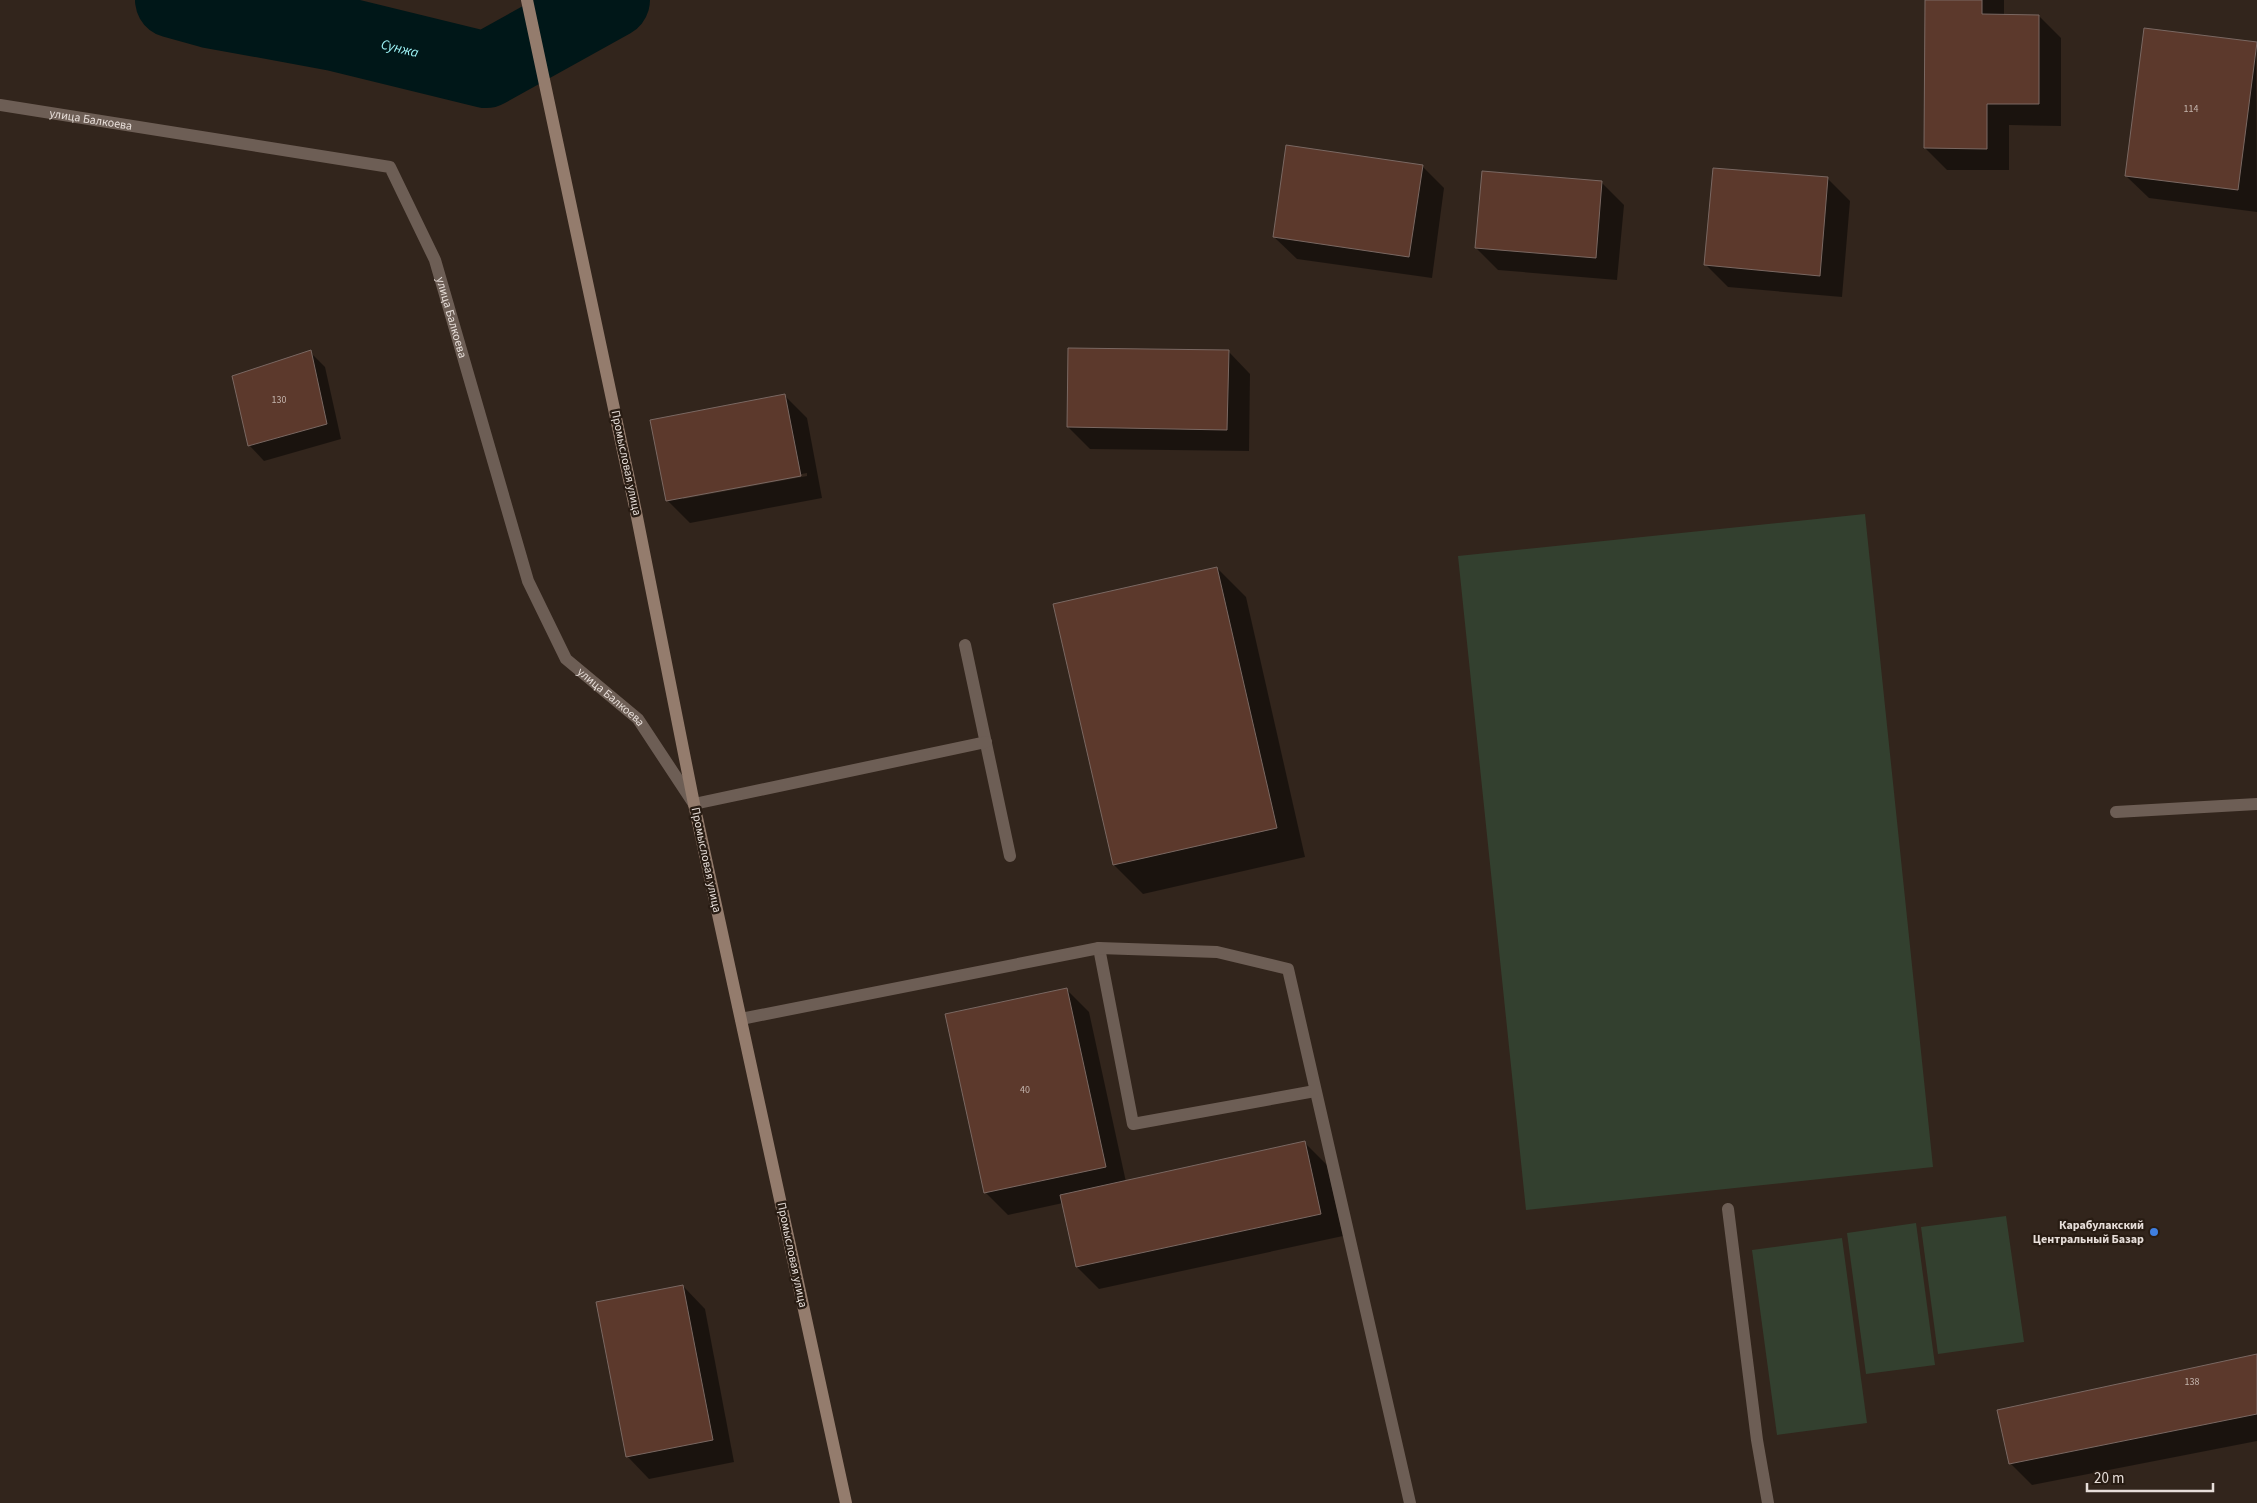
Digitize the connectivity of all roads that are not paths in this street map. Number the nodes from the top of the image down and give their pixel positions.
1 (527, 0) edge
2 (0, 106) edge
3 (965, 645) dead end
4 (986, 742) junction
5 (694, 804) junction
6 (2257, 804) edge
7 (2116, 812) dead end
8 (1010, 856) dead end
9 (1099, 948) junction
10 (741, 1018) junction
11 (1315, 1091) junction
12 (1728, 1209) dead end
13 (846, 1503) edge
14 (1410, 1503) edge
15 (1768, 1503) edge

1 - 5 main road, Промысловая улица
2 - 5 street, улица Балкоева
3 - 4 street
4 - 5 street
4 - 8 street
5 - 10 main road, Промысловая улица
6 - 7 street
9 - 10 street
9 - 11 street
9 - 11 street
10 - 13 main road, Промысловая улица
11 - 14 street
12 - 15 street

